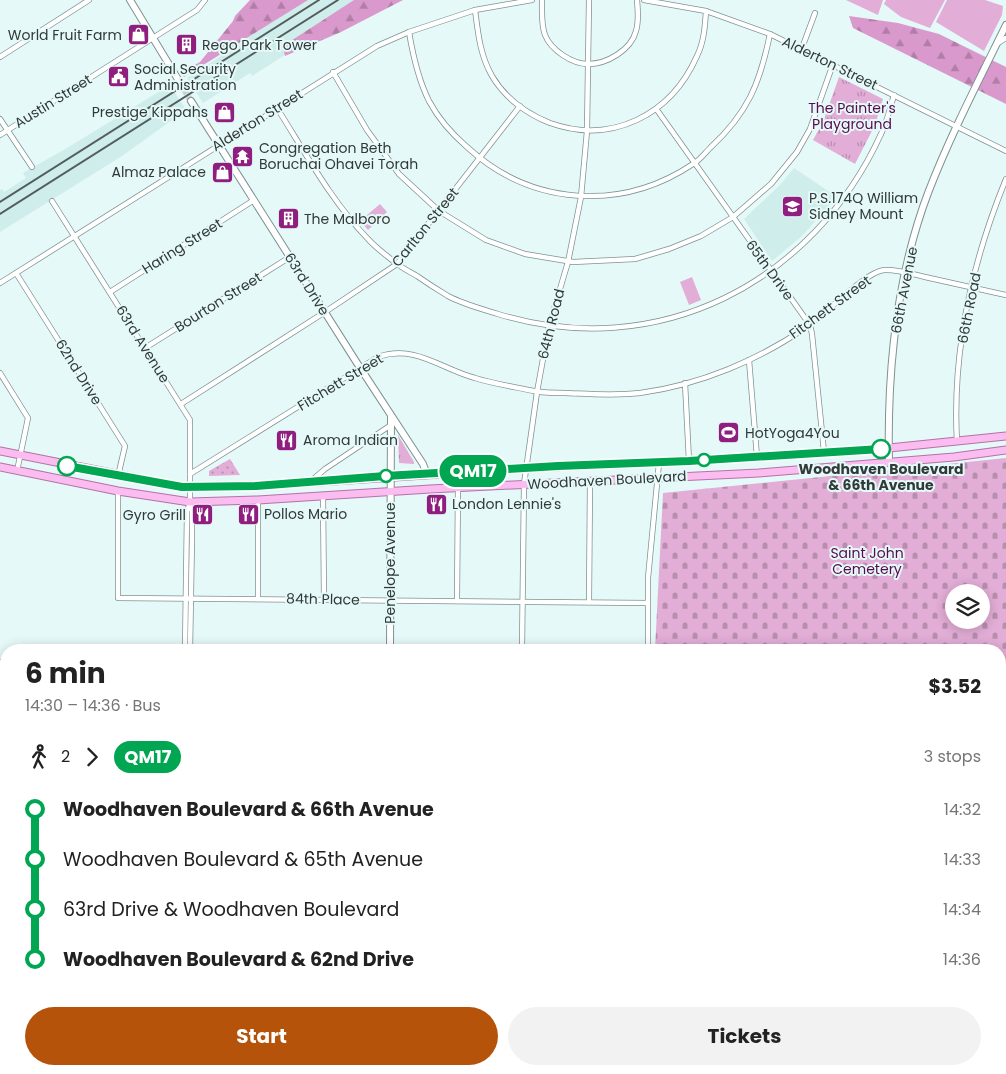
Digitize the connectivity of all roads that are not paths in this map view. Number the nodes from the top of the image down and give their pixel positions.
1 (90, 0) edge
2 (130, 0) edge
3 (205, 0) edge
4 (532, 0) edge
5 (542, 0) edge
6 (589, 0) edge
7 (637, 0) edge
8 (644, 0) edge
9 (474, 10) junction
10 (706, 11) junction
11 (815, 13) dead end
12 (1006, 25) edge
13 (409, 32) junction
14 (770, 34) junction
15 (153, 38) junction
16 (1006, 38) edge
17 (996, 44) junction
18 (802, 48) junction
19 (0, 57) edge
20 (589, 64) junction
21 (833, 64) junction
22 (333, 72) junction
23 (179, 81) tunnel mouth
24 (894, 95) junction
25 (191, 101) tunnel mouth
26 (520, 106) junction
27 (277, 108) junction
28 (656, 110) junction
29 (0, 119) edge
30 (957, 126) junction
31 (8, 130) junction
32 (587, 131) junction
33 (0, 135) edge
34 (219, 145) junction
35 (1006, 151) edge
36 (479, 159) junction
37 (694, 164) junction
38 (32, 167) dead end
39 (1006, 179) edge
40 (581, 197) junction
41 (254, 200) junction
42 (52, 201) dead end
43 (439, 211) junction
44 (733, 218) junction
45 (74, 236) junction
46 (290, 256) junction
47 (568, 262) junction
48 (397, 264) junction
49 (771, 271) junction
50 (16, 273) junction
51 (906, 273) junction
52 (0, 283) edge
53 (971, 287) junction
54 (110, 292) junction
55 (1006, 295) edge
56 (325, 312) junction
57 (810, 325) junction
58 (549, 326) junction
59 (145, 348) junction
60 (749, 360) junction
61 (361, 368) junction
62 (0, 373) edge
63 (685, 383) junction
64 (537, 392) junction
65 (181, 404) junction
66 (390, 415) junction
67 (391, 425) junction
68 (1006, 436) edge
69 (957, 442) junction
70 (889, 448) junction
71 (1006, 450) edge
72 (0, 451) edge
73 (824, 452) junction
74 (20, 456) junction
75 (757, 457) junction
76 (689, 461) junction
77 (889, 462) junction
78 (659, 463) junction
79 (0, 467) edge
80 (526, 468) junction
81 (17, 471) junction
82 (190, 474) junction
83 (427, 475) junction
84 (118, 476) junction
85 (391, 476) junction
86 (659, 479) junction
87 (590, 482) junction
88 (309, 483) junction
89 (524, 484) junction
90 (190, 487) junction
91 (458, 487) junction
92 (118, 491) junction
93 (390, 491) junction
94 (323, 496) junction
95 (258, 500) junction
96 (190, 502) junction
97 (186, 598) junction
98 (191, 598) junction
99 (258, 599) junction
100 (324, 600) junction
101 (390, 600) junction
102 (456, 601) junction
103 (523, 602) junction
104 (589, 602) junction
105 (648, 603) junction
106 (185, 644) edge
107 (190, 644) edge
108 (390, 644) edge
109 (522, 644) edge
110 (648, 644) edge

1 - 19 street
2 - 15 street
3 - 15 street, Austin Street
4 - 9 street, Alderton Street
5 - 20 street
6 - 20 street, 64th Road
7 - 20 street
8 - 10 street, Alderton Street
9 - 13 street, Alderton Street
9 - 26 street
10 - 14 street, Alderton Street
10 - 28 street
11 - 18 street
12 - 17 street, 66th Avenue
13 - 22 street, Alderton Street
13 - 36 street
14 - 18 street, Alderton Street
14 - 37 street
15 - 23 street
15 - 31 street, Austin Street
16 - 17 street
17 - 30 street, 66th Avenue
18 - 21 street, Alderton Street
20 - 32 street, 64th Road
21 - 24 street, Alderton Street
21 - 44 street
22 - 27 street, Alderton Street
22 - 43 street
24 - 30 street, Alderton Street
24 - 49 street
25 - 34 street, 63rd Drive
26 - 32 street
26 - 36 street, Carlton Street
27 - 34 street, Alderton Street
27 - 48 street
28 - 32 street
28 - 37 street, 65th Drive
29 - 31 street
30 - 35 street, Alderton Street
30 - 51 street, 66th Avenue
31 - 33 street, Austin Street
31 - 38 street
32 - 40 street, 64th Road
34 - 41 street, 63rd Drive
34 - 45 street, Alderton Street
36 - 40 street
36 - 43 street, Carlton Street
37 - 40 street
37 - 44 street, 65th Drive
39 - 53 street, 66th Road
40 - 47 street, 64th Road
41 - 46 street, 63rd Drive
41 - 54 street, Haring Street
42 - 45 street, 63rd Avenue
43 - 47 street
43 - 48 street, Carlton Street
44 - 47 street
44 - 49 street, 65th Drive
45 - 50 street, Alderton Street
45 - 54 street, 63rd Avenue
46 - 56 street, 63rd Drive
46 - 59 street, Bourton Street
47 - 58 street, 64th Road
48 - 56 street, Carlton Street
48 - 58 street
49 - 57 street, 65th Drive
49 - 58 street
50 - 52 street, Alderton Street
50 - 84 street, 62nd Drive
51 - 53 street, Fitchett Street
51 - 57 street, Fitchett Street
51 - 70 street, 66th Avenue
53 - 55 street, Fitchett Street
53 - 69 street, 66th Road
54 - 59 street, 63rd Avenue
56 - 61 street, 63rd Drive
56 - 65 street, Carlton Street
57 - 60 street, Fitchett Street
57 - 73 street, 65th Drive
58 - 64 street, 64th Road
59 - 65 street, 63rd Avenue
60 - 63 street, Fitchett Street
60 - 75 street
61 - 64 street, Fitchett Street
61 - 66 street, 63rd Drive
61 - 82 street, Fitchett Street
62 - 74 street
63 - 64 street, Fitchett Street
63 - 76 street
64 - 80 street, 64th Road
65 - 82 street, 63rd Avenue
66 - 67 street, 63rd Drive
66 - 83 street
67 - 85 street, 63rd Drive
67 - 88 street
68 - 69 main road, Woodhaven Boulevard
69 - 70 main road, Woodhaven Boulevard
70 - 73 main road, Woodhaven Boulevard
70 - 77 street, 66th Avenue
71 - 77 main road, Woodhaven Boulevard
72 - 74 main road, Woodhaven Boulevard
73 - 75 main road, Woodhaven Boulevard
74 - 81 street
74 - 84 main road, Woodhaven Boulevard
75 - 76 main road, Woodhaven Boulevard
76 - 78 main road, Woodhaven Boulevard
77 - 86 main road, Woodhaven Boulevard
78 - 80 main road, Woodhaven Boulevard
78 - 86 street
79 - 81 main road, Woodhaven Boulevard
80 - 83 main road, Woodhaven Boulevard
80 - 89 street, 64th Road
81 - 92 main road, Woodhaven Boulevard
82 - 90 street, 63rd Avenue
83 - 85 main road, Woodhaven Boulevard
84 - 90 main road, Woodhaven Boulevard
85 - 88 main road, Woodhaven Boulevard
85 - 93 street, Penelope Avenue
86 - 87 main road, Woodhaven Boulevard
86 - 105 street
87 - 89 main road, Woodhaven Boulevard
87 - 104 street
88 - 90 main road, Woodhaven Boulevard
89 - 91 main road, Woodhaven Boulevard
89 - 103 street, 64th Road
90 - 96 street, 63rd Avenue
91 - 93 main road, Woodhaven Boulevard
91 - 102 street
92 - 96 main road, Woodhaven Boulevard
92 - 97 street, 84th Place
93 - 94 main road, Woodhaven Boulevard
93 - 101 street, Penelope Avenue
94 - 95 main road, Woodhaven Boulevard
94 - 100 street
95 - 96 main road, Woodhaven Boulevard
95 - 99 street
96 - 97 street, 63rd Avenue
96 - 98 street, 63rd Avenue
97 - 98 street, 84th Place
97 - 106 street, 63rd Avenue
98 - 99 street, 84th Place
98 - 107 street, 63rd Avenue
99 - 100 street, 84th Place
100 - 101 street, 84th Place
101 - 102 street, 84th Place
101 - 108 street, Penelope Avenue
102 - 103 street, 84th Place
103 - 104 street, 84th Place
103 - 109 street, 64th Road
104 - 105 street, 84th Place
105 - 110 street

